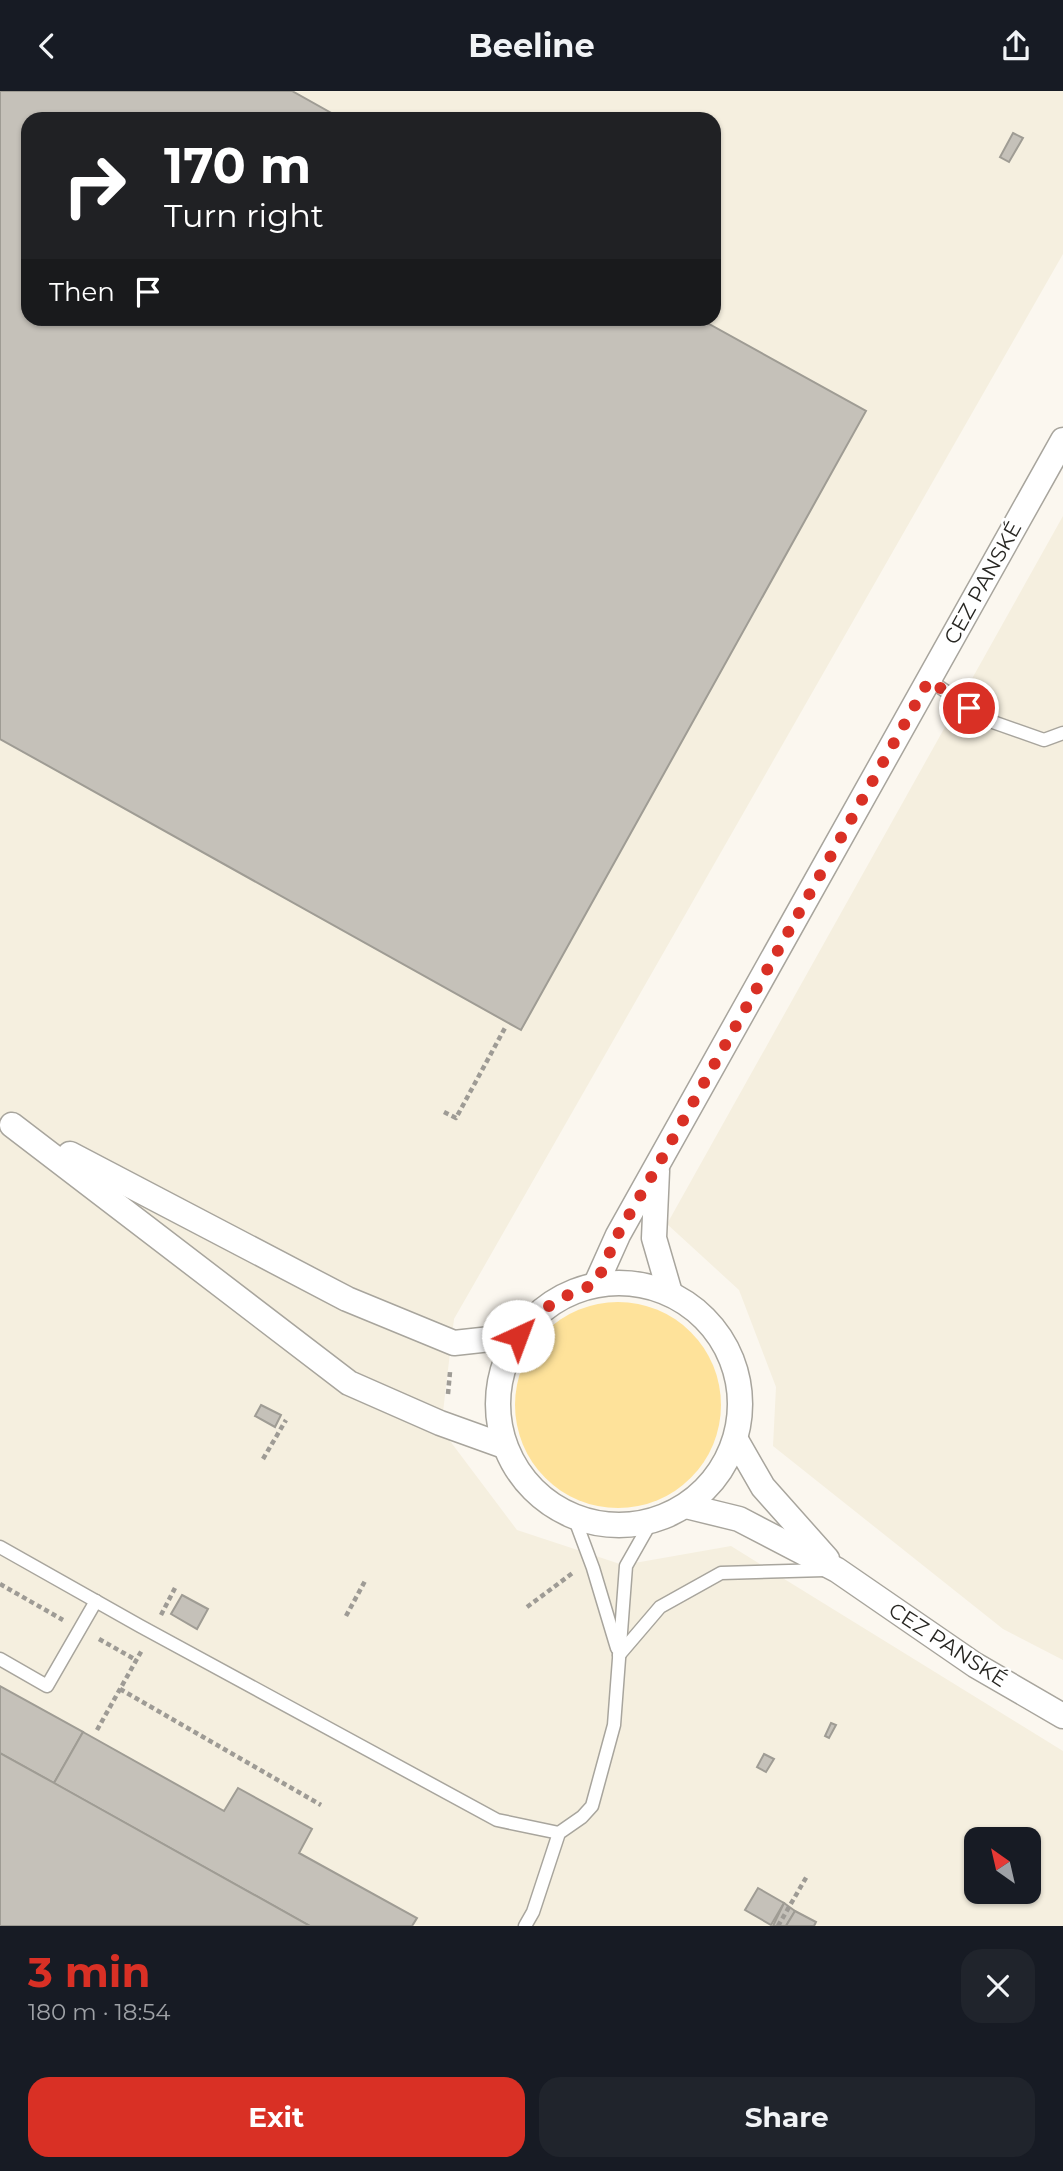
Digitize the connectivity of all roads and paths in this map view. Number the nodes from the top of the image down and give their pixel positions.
1 (1063, 440) edge
2 (929, 680) junction
3 (1063, 733) edge
4 (506, 1026) dead end
5 (444, 1112) dead end
6 (6, 1121) edge
7 (657, 1167) junction
8 (596, 1284) junction
9 (670, 1293) junction
10 (518, 1336) junction
11 (450, 1372) dead end
12 (448, 1394) dead end
13 (286, 1420) dead end
14 (736, 1440) junction
15 (503, 1446) junction
16 (262, 1459) dead end
17 (686, 1506) junction
18 (574, 1517) junction
19 (650, 1522) junction
20 (0, 1547) edge
21 (836, 1570) junction
22 (576, 1571) dead end
23 (365, 1581) dead end
24 (96, 1601) junction
25 (527, 1607) dead end
26 (346, 1616) dead end
27 (140, 1653) dead end
28 (619, 1655) junction
29 (0, 1659) edge
30 (120, 1689) junction
31 (1063, 1716) edge
32 (97, 1730) dead end
33 (321, 1805) dead end
34 (559, 1833) junction
35 (807, 1876) dead end
36 (525, 1926) edge
37 (778, 1926) edge

1 - 2 street, CEZ PANSKÉ
2 - 3 lane
2 - 7 street, CEZ PANSKÉ
4 - 5 path
6 - 10 street
6 - 15 street
7 - 8 street, CEZ PANSKÉ
7 - 9 street, CEZ PANSKÉ
8 - 9 street
8 - 10 street
9 - 14 street
10 - 15 street
11 - 12 path
13 - 16 path
14 - 17 street
14 - 21 street, CEZ PANSKÉ
15 - 18 street
17 - 19 street
17 - 21 street, CEZ PANSKÉ
18 - 19 street
18 - 28 lane
19 - 28 lane
20 - 24 lane
21 - 28 lane
21 - 31 street, CEZ PANSKÉ
22 - 25 path
23 - 26 path
24 - 29 lane
24 - 34 lane
27 - 30 path
28 - 34 lane
30 - 32 path
30 - 33 path
34 - 36 lane
35 - 37 path

